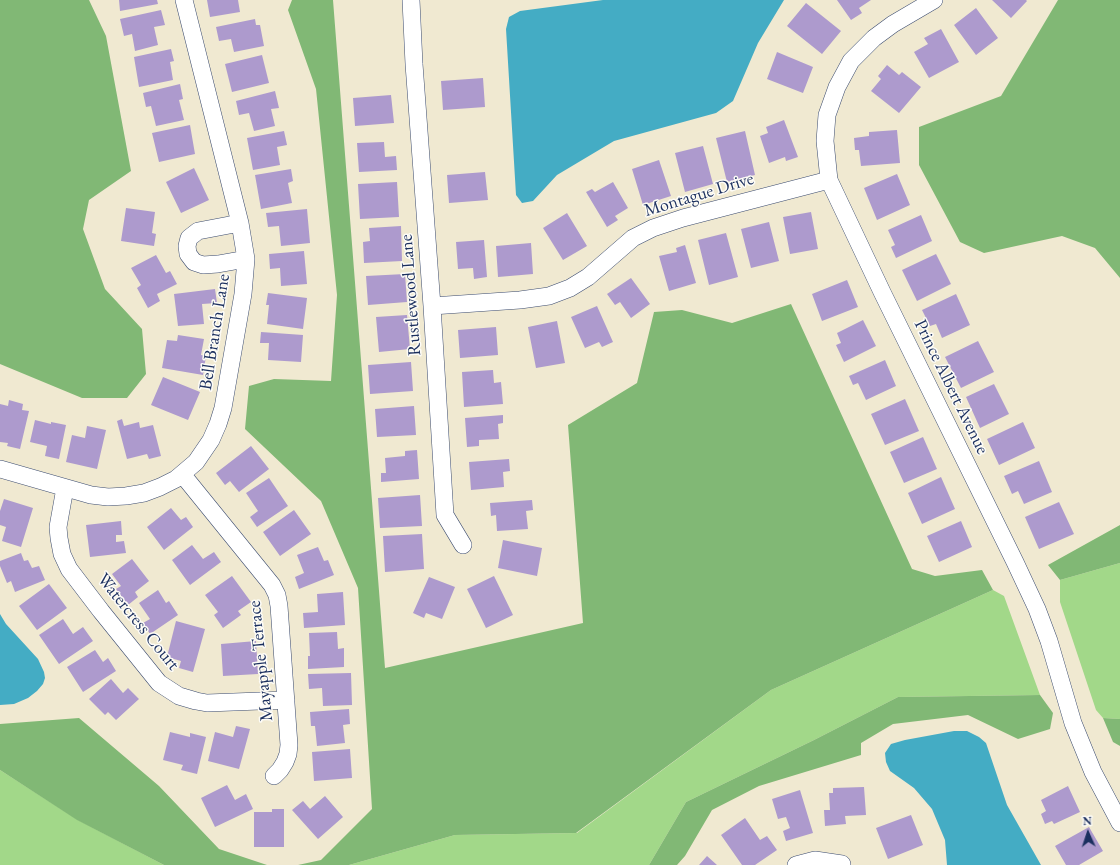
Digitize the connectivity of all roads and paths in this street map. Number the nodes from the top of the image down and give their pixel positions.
1 (184, 0) edge
2 (411, 0) edge
3 (934, 0) edge
4 (829, 180) junction
5 (240, 223) junction
6 (246, 259) junction
7 (432, 306) junction
8 (0, 469) edge
9 (182, 474) junction
10 (65, 488) junction
11 (463, 545) dead end
12 (286, 700) junction
13 (274, 776) dead end
14 (1120, 823) edge
15 (842, 864) edge
16 (796, 865) edge

1 - 5 street, Bell Branch Lane
2 - 7 street, Rustlewood Lane
3 - 4 street, Prince Albert Avenue
4 - 7 street, Montague Drive
4 - 14 street, Prince Albert Avenue
5 - 6 street, Bell Branch Lane
5 - 6 street
6 - 9 street, Bell Branch Lane
7 - 11 street, Rustlewood Lane
8 - 10 street, Bell Branch Lane
9 - 10 street, Bell Branch Lane
9 - 12 street, Mayapple Terrace
10 - 12 street, Watercress Court
12 - 13 street, Mayapple Terrace
15 - 16 street

